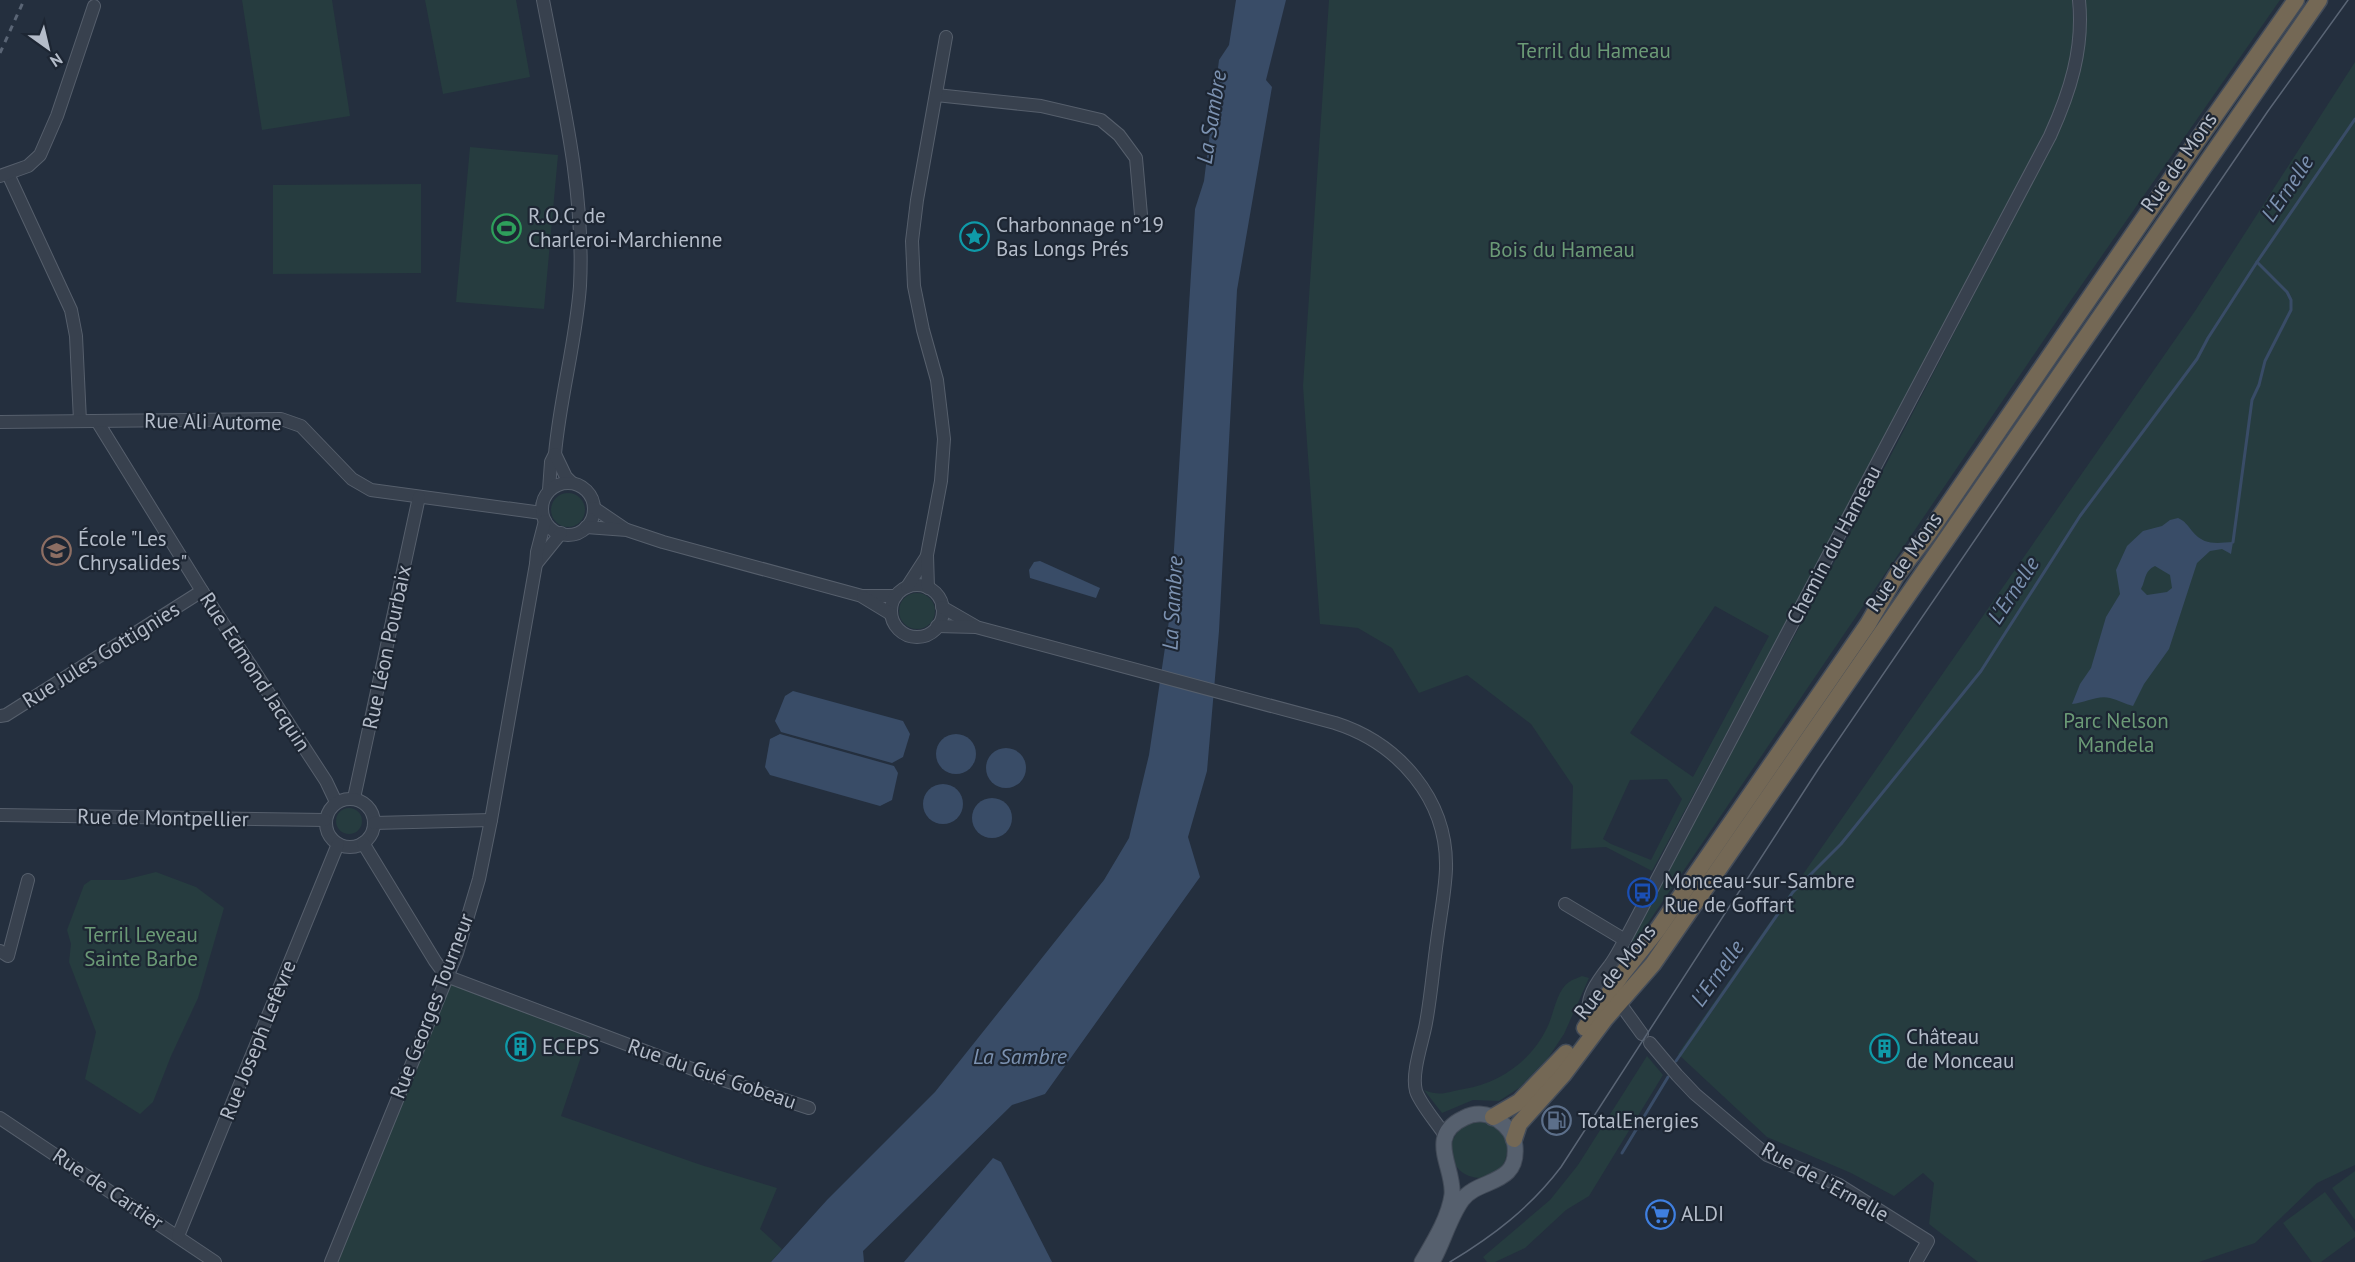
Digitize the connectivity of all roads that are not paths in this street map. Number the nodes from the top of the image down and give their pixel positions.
1 (543, 0) edge
2 (2079, 0) edge
3 (2296, 0) edge
4 (2319, 0) edge
5 (94, 6) dead end
6 (946, 37) dead end
7 (936, 95) junction
8 (4, 175) edge
9 (1141, 215) dead end
10 (80, 421) junction
11 (97, 421) junction
12 (0, 422) edge
13 (555, 454) junction
14 (572, 483) junction
15 (549, 490) junction
16 (419, 497) junction
17 (594, 508) junction
18 (544, 517) junction
19 (586, 528) junction
20 (627, 530) junction
21 (561, 533) junction
22 (927, 555) junction
23 (536, 564) junction
24 (907, 587) junction
25 (928, 588) junction
26 (202, 591) junction
27 (862, 596) junction
28 (896, 596) junction
29 (942, 607) junction
30 (891, 614) junction
31 (937, 626) junction
32 (976, 627) junction
33 (0, 716) edge
34 (354, 798) junction
35 (336, 802) junction
36 (0, 815) edge
37 (325, 820) junction
38 (491, 820) junction
39 (374, 823) junction
40 (363, 843) junction
41 (338, 844) junction
42 (28, 880) dead end
43 (1565, 904) dead end
44 (1625, 940) junction
45 (0, 951) edge
46 (1617, 953) junction
47 (1633, 960) junction
48 (1610, 965) junction
49 (446, 976) junction
50 (1615, 996) junction
51 (1591, 1019) junction
52 (809, 1108) dead end
53 (1433, 1115) junction
54 (1493, 1117) junction
55 (0, 1118) edge
56 (1455, 1123) junction
57 (1446, 1137) junction
58 (1514, 1139) junction
59 (1448, 1168) junction
60 (1485, 1185) junction
61 (178, 1236) junction
62 (215, 1262) edge
63 (331, 1262) edge
64 (1422, 1262) edge
65 (1432, 1262) edge
66 (1916, 1262) edge

1 - 13 street
2 - 44 street, Chemin du Hameau
3 - 47 highway, Rue de Mons
4 - 50 highway, Rue de Mons
5 - 8 street
6 - 7 street
7 - 9 street
7 - 22 street
8 - 10 street
10 - 11 street, Rue Ali Autome
10 - 12 street, Rue Ali Autome
11 - 16 street, Rue Ali Autome
11 - 26 street, Rue Edmond Jacquin
13 - 14 street
13 - 15 street
14 - 15 street
14 - 17 street
15 - 18 street
16 - 18 street, Rue Ali Autome
16 - 34 street, Rue Léon Pourbaix
17 - 19 street
17 - 20 street
18 - 21 street
18 - 23 street, Rue Georges Tourneur
19 - 20 street
19 - 21 street
20 - 27 street
21 - 23 street, Rue Georges Tourneur
22 - 24 street
22 - 25 street
23 - 38 street, Rue Georges Tourneur
24 - 25 street
24 - 28 street
25 - 29 street
26 - 33 street, Rue Jules Gottignies
26 - 35 street, Rue Edmond Jacquin
27 - 28 street
27 - 30 street
28 - 30 street
29 - 31 street
29 - 32 street
30 - 31 street
31 - 32 street
32 - 53 street
34 - 35 street
34 - 39 street
35 - 37 street
36 - 37 street, Rue de Montpellier
37 - 41 street
38 - 39 street
38 - 49 street, Rue Georges Tourneur
39 - 40 street
40 - 41 street
40 - 49 street
41 - 61 street, Rue Joseph Lefèvre
42 - 45 street
43 - 44 street
44 - 46 street, Chemin du Hameau
46 - 47 street
46 - 48 street, Chemin du Hameau
47 - 50 highway, Rue de Mons
48 - 50 street
48 - 51 street, Chemin du Hameau
49 - 52 street, Rue du Gué Gobeau
49 - 63 street, Rue Georges Tourneur
50 - 51 highway, Rue de Mons
50 - 58 highway, Rue de Mons
50 - 66 street, Rue de l'Ernelle
51 - 54 highway, Rue de Mons
53 - 56 street
53 - 57 street
54 - 56 main road, Rue de Mons
54 - 58 main road
55 - 61 street, Rue de Cartier
56 - 57 main road
57 - 59 main road
58 - 60 main road, Rue de Mons
59 - 60 main road
59 - 64 main road
60 - 65 main road, Rue de Mons
61 - 62 street, Rue de Cartier

